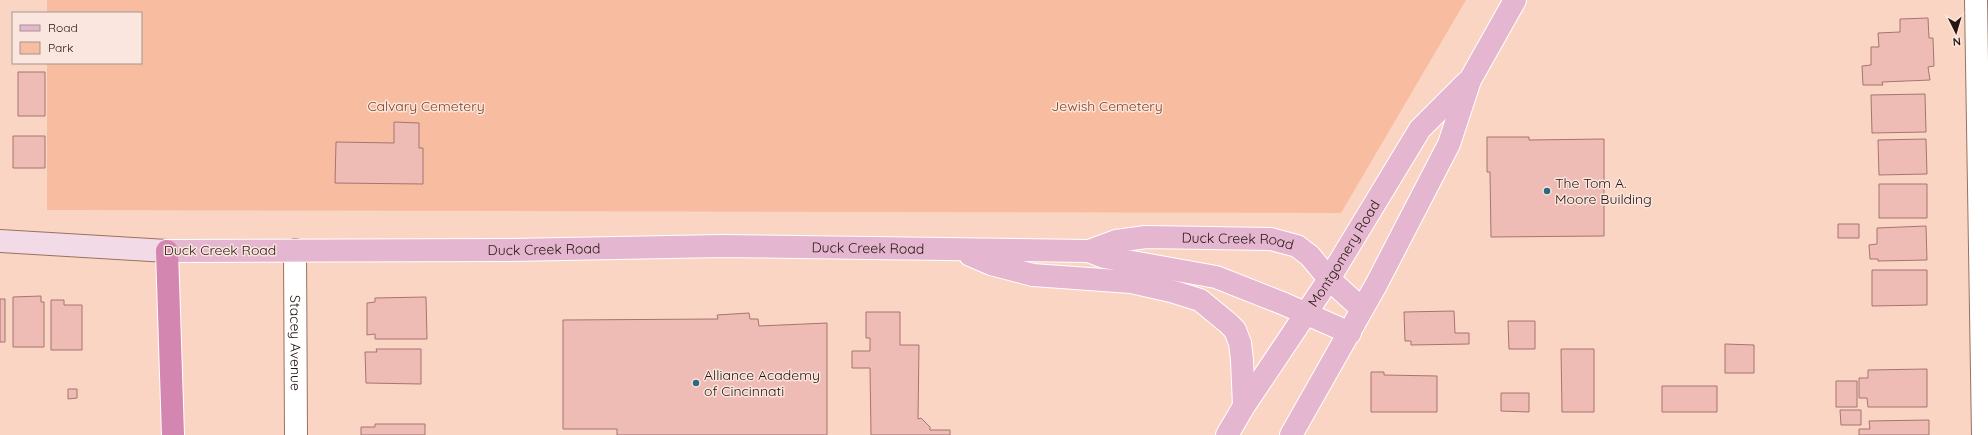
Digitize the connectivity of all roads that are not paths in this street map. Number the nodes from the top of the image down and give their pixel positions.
1 (1515, 0) edge
2 (1976, 0) edge
3 (1470, 80) junction
4 (1982, 88) edge
5 (0, 241) edge
6 (295, 250) junction
7 (958, 250) junction
8 (168, 251) junction
9 (1089, 251) junction
10 (1329, 279) junction
11 (1362, 309) junction
12 (1306, 314) junction
13 (1350, 333) junction
14 (1985, 335) edge
15 (1244, 406) junction
16 (173, 435) edge
17 (296, 435) edge
18 (1227, 435) edge
19 (1291, 435) edge
20 (1983, 435) edge

1 - 3 main road, Montgomery Road
2 - 4 street
3 - 10 main road, Montgomery Road
3 - 11 main road, Montgomery Road
4 - 14 street
5 - 8 street, Duck Creek Road
6 - 7 main road, Duck Creek Road
6 - 8 main road, Duck Creek Road
6 - 17 street, Stacey Avenue
7 - 9 main road, Duck Creek Road
7 - 15 main road
8 - 16 highway
9 - 10 main road, Duck Creek Road
9 - 12 main road, Duck Creek Road
10 - 11 main road, Duck Creek Road
10 - 12 main road, Montgomery Road
11 - 13 main road, Montgomery Road
12 - 13 main road, Duck Creek Road
12 - 15 main road, Montgomery Road
13 - 19 main road, Montgomery Road
14 - 20 street
15 - 18 main road, Montgomery Road

